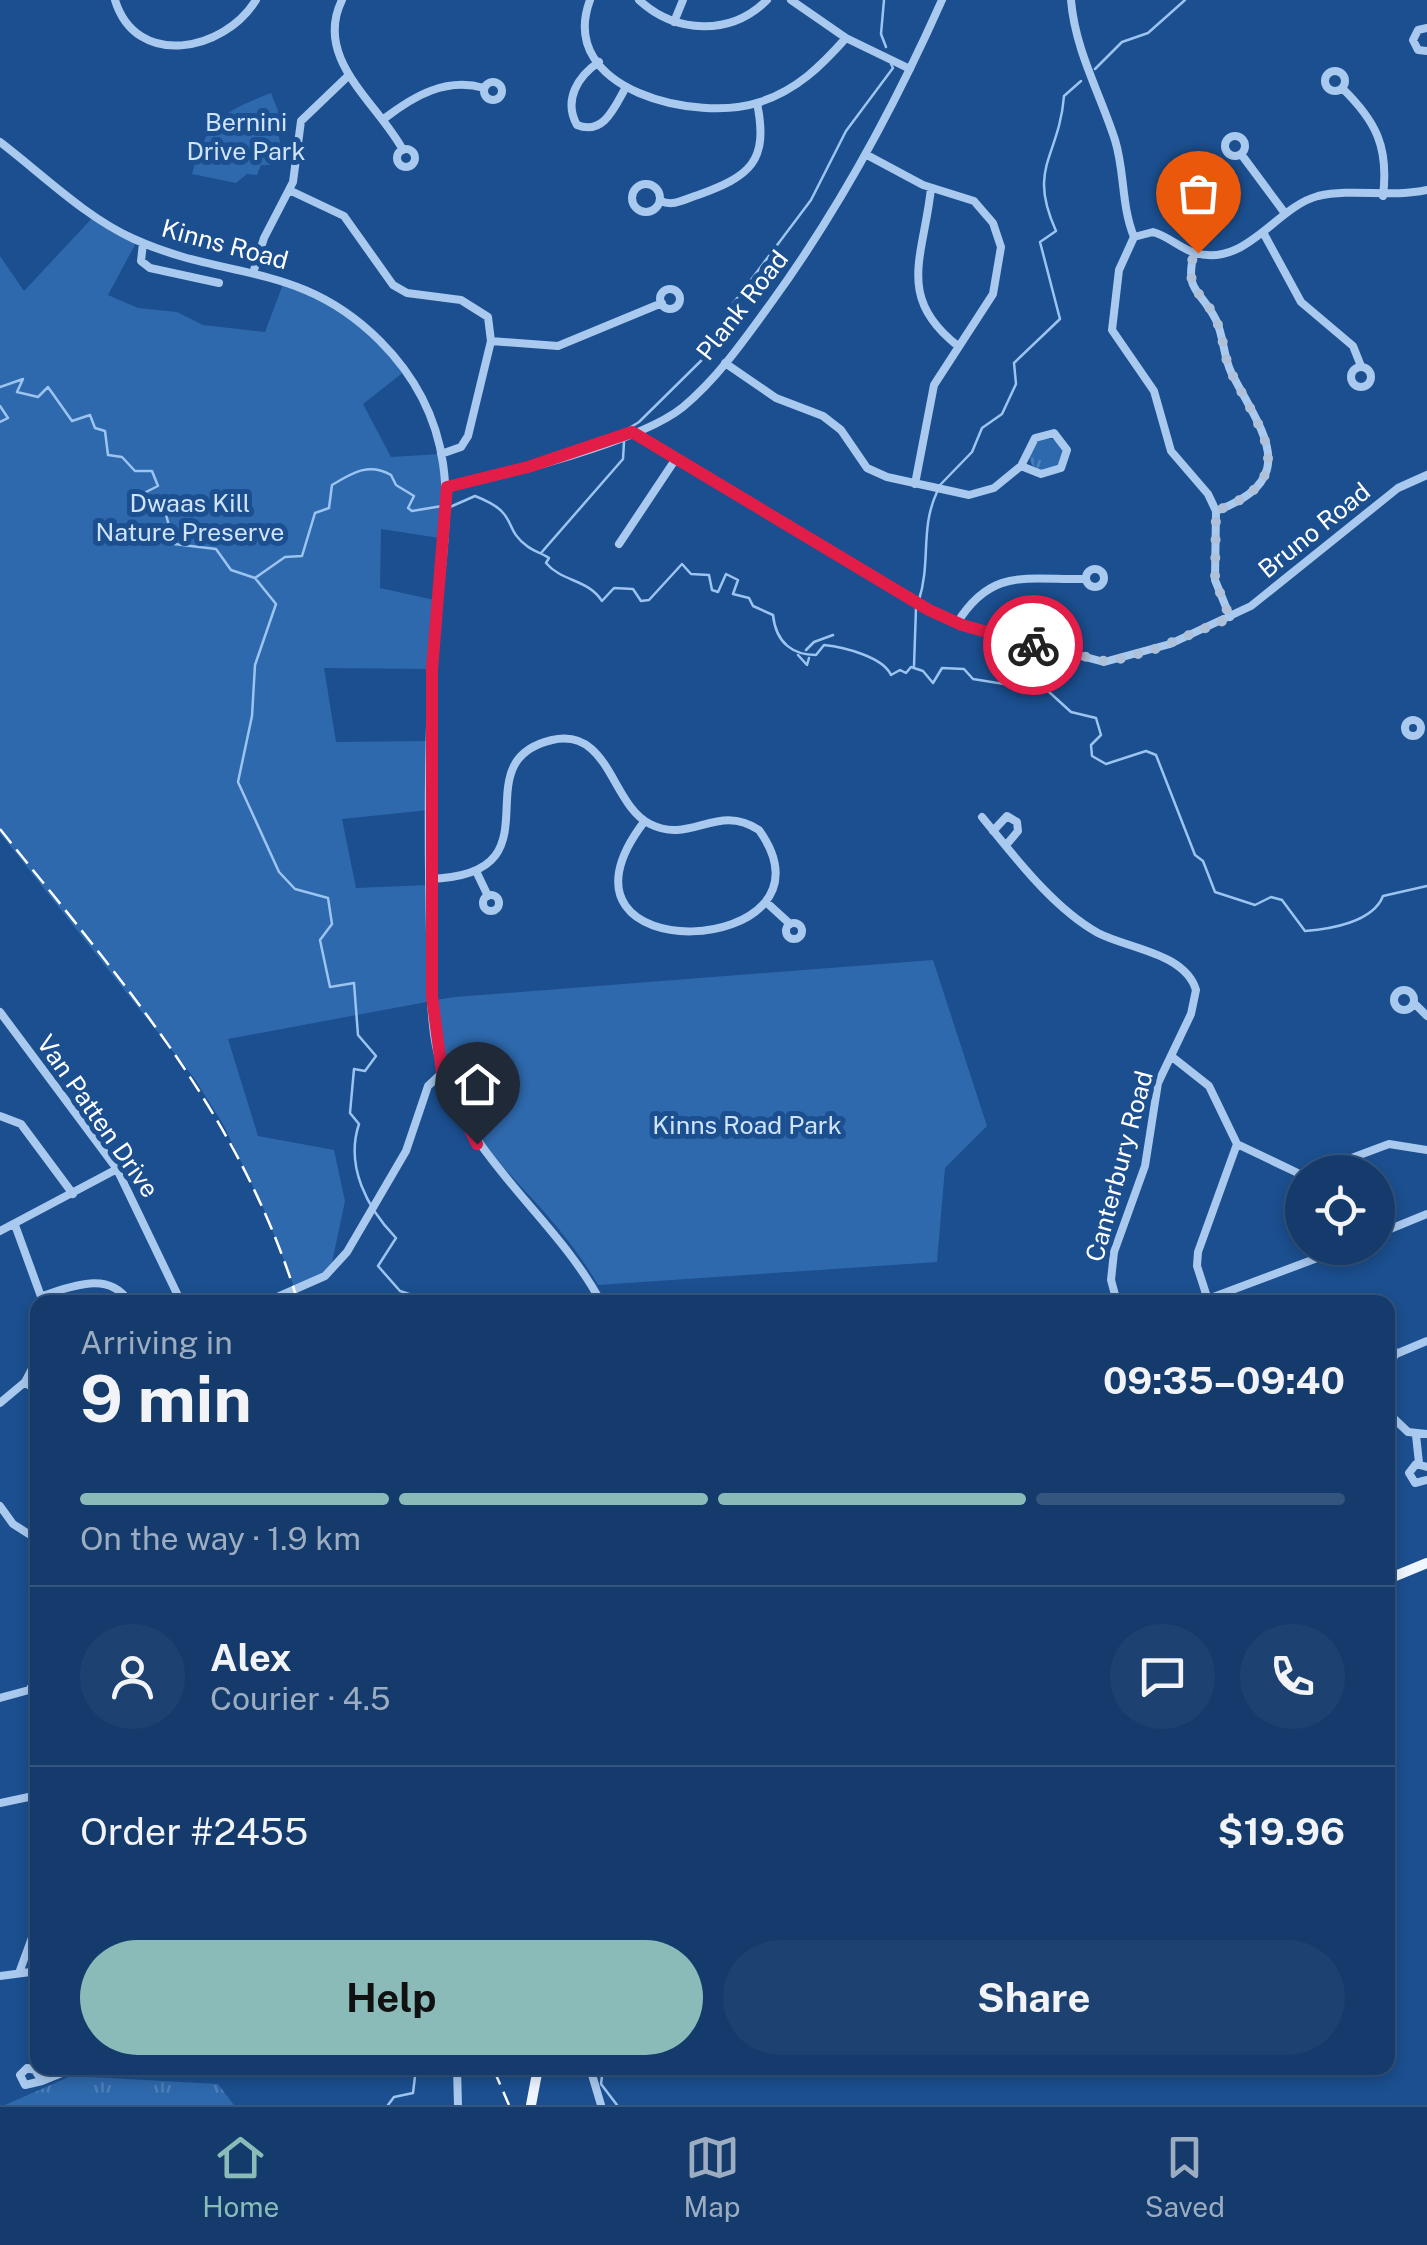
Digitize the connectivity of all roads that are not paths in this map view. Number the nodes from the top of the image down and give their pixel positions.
1 (115, 0) edge
2 (256, 0) edge
3 (342, 0) edge
4 (590, 0) edge
5 (639, 0) edge
6 (683, 0) edge
7 (767, 0) edge
8 (791, 0) edge
9 (942, 0) edge
10 (1071, 0) edge
11 (674, 22) junction
12 (1427, 28) edge
13 (846, 38) junction
14 (1427, 51) edge
15 (599, 62) junction
16 (910, 69) junction
17 (348, 76) junction
18 (626, 87) junction
19 (484, 88) dead end
20 (1342, 88) dead end
21 (757, 103) junction
22 (385, 118) junction
23 (0, 142) edge
24 (403, 150) dead end
25 (1241, 154) dead end
26 (867, 156) junction
27 (930, 188) junction
28 (290, 190) junction
29 (1427, 190) edge
30 (1383, 196) junction
31 (660, 201) dead end
32 (1284, 212) junction
33 (1264, 234) junction
34 (1134, 237) junction
35 (143, 243) junction
36 (1194, 252) junction
37 (254, 270) junction
38 (219, 282) dead end
39 (662, 303) dead end
40 (490, 340) junction
41 (958, 346) junction
42 (724, 363) junction
43 (1361, 366) dead end
44 (632, 432) junction
45 (442, 454) junction
46 (675, 460) junction
47 (1021, 466) junction
48 (1427, 475) edge
49 (915, 484) junction
50 (447, 487) junction
51 (1216, 511) junction
52 (619, 544) dead end
53 (1086, 579) dead end
54 (1230, 618) junction
55 (957, 623) junction
56 (1427, 712) edge
57 (1417, 720) dead end
58 (982, 816) dead end
59 (644, 822) junction
60 (993, 830) junction
61 (1006, 844) junction
62 (476, 872) junction
63 (429, 879) junction
64 (488, 896) dead end
65 (766, 902) junction
66 (790, 924) dead end
67 (1414, 1003) dead end
68 (0, 1012) edge
69 (1427, 1016) edge
70 (1171, 1056) junction
71 (442, 1072) junction
72 (0, 1116) edge
73 (1237, 1144) junction
74 (1427, 1150) edge
75 (1360, 1155) edge
76 (1285, 1167) edge
77 (117, 1169) junction
78 (73, 1194) junction
79 (1427, 1214) edge
80 (15, 1225) junction
81 (1395, 1227) edge
82 (0, 1231) edge
83 (1299, 1265) edge
84 (41, 1295) edge
85 (58, 1295) edge
86 (122, 1295) edge
87 (178, 1295) edge
88 (282, 1295) edge
89 (597, 1295) edge
90 (1117, 1295) edge
91 (1203, 1295) edge
92 (1220, 1295) edge
93 (1427, 1341) edge
94 (1396, 1354) edge
95 (30, 1372) edge
96 (25, 1382) junction
97 (30, 1386) edge
98 (0, 1404) edge
99 (1395, 1421) edge
100 (1427, 1434) edge
101 (1416, 1435) junction
102 (1423, 1465) edge
103 (1427, 1480) edge
104 (0, 1506) edge
105 (30, 1535) edge
106 (1427, 1563) edge
107 (1395, 1576) edge
108 (30, 1690) edge
109 (0, 1698) edge
110 (30, 1797) edge
111 (0, 1804) edge
112 (30, 1943) edge
113 (30, 1972) edge
114 (19, 1973) junction
115 (0, 1976) edge
116 (55, 2075) edge
117 (457, 2075) edge
118 (537, 2075) edge
119 (592, 2075) edge
120 (42, 2080) dead end
121 (532, 2100) edge
122 (458, 2105) edge
123 (601, 2105) edge

1 - 2 street
3 - 17 street
4 - 15 street
5 - 11 street
6 - 11 street
7 - 11 street
8 - 13 street
9 - 16 street, Plank Road
10 - 34 street
12 - 14 street
13 - 16 street
13 - 21 street
15 - 18 street
15 - 18 street
16 - 26 street, Plank Road
17 - 22 street
17 - 28 street
18 - 21 street
19 - 22 street
20 - 30 street
21 - 31 street
22 - 24 street
23 - 35 street, Kinns Road
25 - 32 street
26 - 27 street
26 - 42 street, Plank Road
27 - 41 street
27 - 41 street
28 - 37 street
28 - 40 street
29 - 30 street
30 - 32 street
32 - 33 street
33 - 36 street
33 - 43 street
34 - 36 street
34 - 51 street
35 - 37 street, Kinns Road
35 - 38 street
36 - 51 street
37 - 45 street, Kinns Road
39 - 40 street
40 - 45 street
41 - 49 street
42 - 44 street, Plank Road
42 - 49 street
44 - 46 street, Bruno Road
44 - 50 street, Plank Road
45 - 50 street, Kinns Road
46 - 52 street
46 - 55 street, Bruno Road
47 - 47 street
47 - 49 street
48 - 54 street, Bruno Road
50 - 63 street, Kinns Road
51 - 54 street
53 - 55 street
54 - 55 street, Bruno Road
56 - 57 street
58 - 60 street, Canterbury Road
59 - 62 street
59 - 65 street
59 - 65 street
60 - 61 street, Canterbury Road
60 - 61 street, Canterbury Road
61 - 70 street, Canterbury Road
62 - 63 street
62 - 64 street
63 - 71 street, Kinns Road
65 - 66 street
67 - 69 street
68 - 77 street, Van Patten Drive
70 - 73 street
70 - 90 street, Canterbury Road
71 - 88 street
71 - 89 street, Kinns Road
72 - 78 street
73 - 76 street
73 - 91 street
74 - 75 street
77 - 78 street
77 - 87 street, Van Patten Drive
78 - 80 street
79 - 81 street
80 - 82 street
80 - 84 street
83 - 92 street
85 - 86 street
93 - 94 street
95 - 96 street
96 - 97 street
96 - 98 street
99 - 101 street
100 - 101 street
101 - 102 street
102 - 103 street
104 - 105 street
106 - 107 main road
108 - 109 street
110 - 111 street
112 - 114 street
113 - 114 street
114 - 115 street
116 - 120 street
117 - 122 street
118 - 121 main road
119 - 123 street

